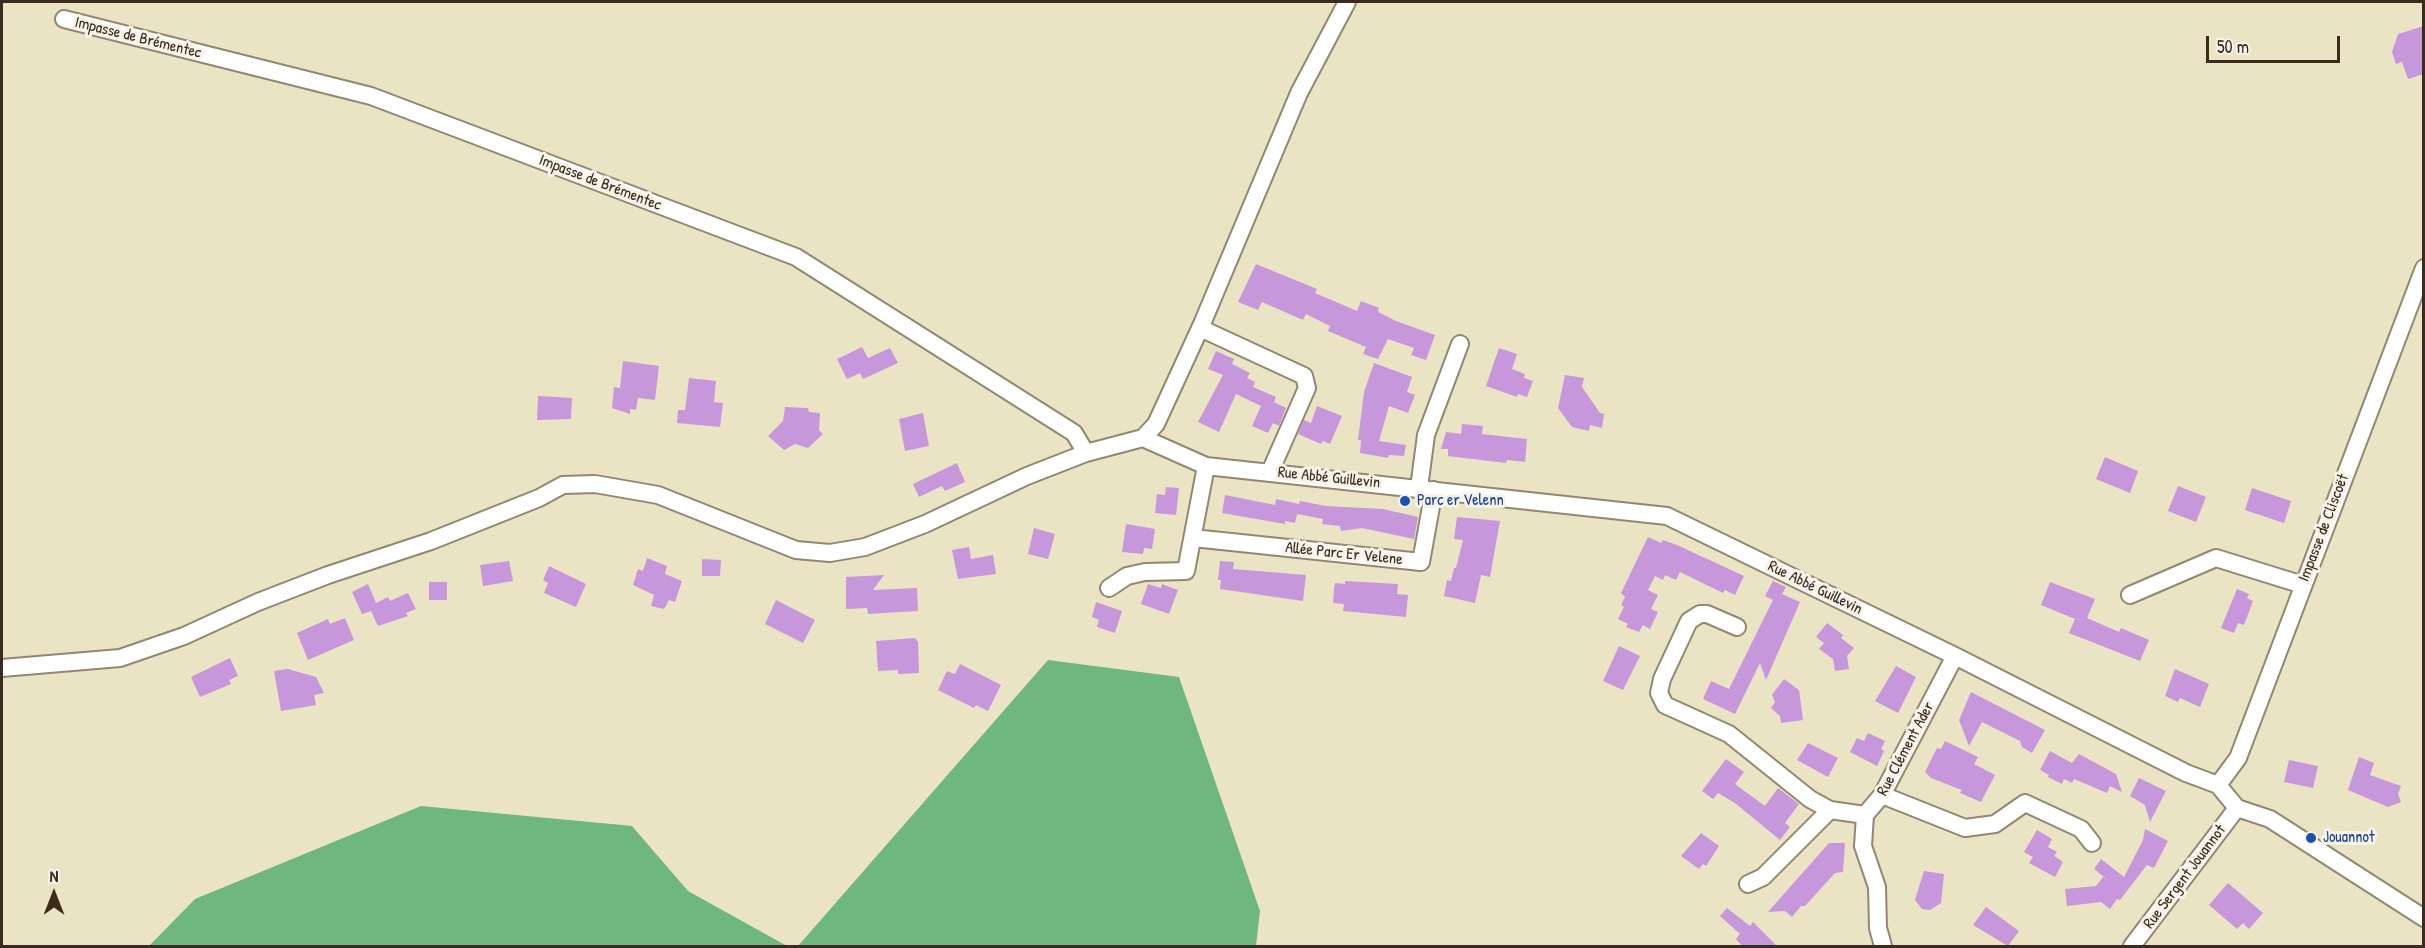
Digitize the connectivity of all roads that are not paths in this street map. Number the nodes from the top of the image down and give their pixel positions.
1 (1347, 2) edge
2 (64, 19) dead end
3 (2424, 268) edge
4 (1200, 328) junction
5 (1460, 344) dead end
6 (1143, 438) junction
7 (1086, 453) junction
8 (1206, 466) junction
9 (1270, 472) junction
10 (1426, 489) junction
11 (1193, 538) junction
12 (2303, 585) junction
13 (1109, 588) dead end
14 (2130, 595) dead end
15 (1737, 627) dead end
16 (1955, 656) junction
17 (2, 668) edge
18 (2218, 785) junction
19 (1882, 795) junction
20 (2237, 808) junction
21 (1830, 810) junction
22 (1865, 815) junction
23 (2092, 843) dead end
24 (1748, 884) dead end
25 (2424, 918) edge
26 (1883, 946) edge
27 (2132, 946) edge

1 - 4 street
2 - 7 street, Impasse de Brémentec
3 - 12 street, Impasse de Cliscoët
4 - 6 street
4 - 9 street
5 - 10 street
6 - 7 street
6 - 8 street, Rue Abbé Guillevin
7 - 17 street
8 - 9 street, Rue Abbé Guillevin
8 - 11 street
9 - 10 street, Rue Abbé Guillevin
10 - 11 street, Allée Parc Er Velene
10 - 16 street, Rue Abbé Guillevin
11 - 13 street
12 - 14 street
12 - 18 street, Impasse de Cliscoët
15 - 21 street
16 - 18 street, Rue Abbé Guillevin
16 - 19 street, Rue Clément Ader
18 - 20 street, Rue Abbé Guillevin
19 - 22 street, Rue Clément Ader
19 - 23 street
20 - 25 street
20 - 27 street, Rue Sergent Jouannot
21 - 22 street
21 - 24 street
22 - 26 street

